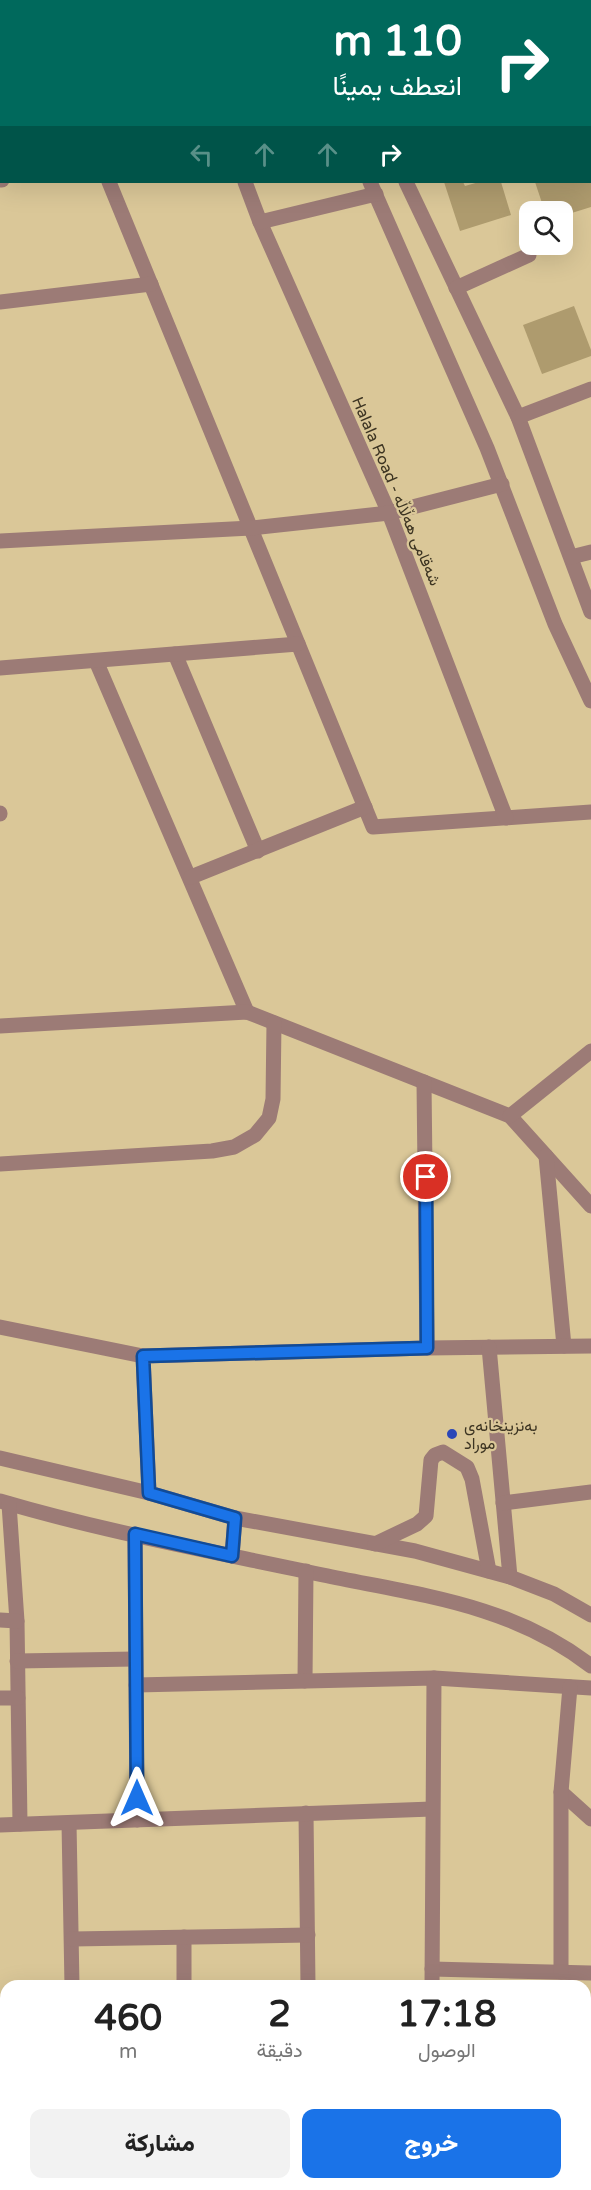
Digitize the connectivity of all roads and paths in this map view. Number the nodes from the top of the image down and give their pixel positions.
1 (109, 183) edge
2 (245, 183) edge
3 (406, 183) edge
4 (373, 188) edge
5 (260, 222) junction
6 (529, 255) dead end
7 (151, 284) junction
8 (456, 288) junction
9 (0, 302) edge
10 (591, 389) edge
11 (518, 417) junction
12 (502, 484) junction
13 (389, 513) junction
14 (251, 528) junction
15 (0, 541) edge
16 (591, 552) edge
17 (571, 556) junction
18 (591, 612) edge
19 (298, 644) junction
20 (175, 654) junction
21 (96, 661) junction
22 (0, 668) edge
23 (591, 701) edge
24 (365, 807) junction
25 (591, 812) edge
26 (506, 818) junction
27 (258, 850) junction
28 (191, 877) junction
29 (247, 1012) junction
30 (274, 1023) junction
31 (0, 1026) edge
32 (591, 1051) edge
33 (424, 1082) junction
34 (510, 1116) junction
35 (546, 1156) junction
36 (0, 1164) edge
37 (591, 1206) edge
38 (0, 1327) edge
39 (564, 1346) junction
40 (591, 1346) edge
41 (489, 1347) junction
42 (427, 1348) junction
43 (143, 1356) junction
44 (0, 1458) edge
45 (591, 1492) edge
46 (149, 1493) junction
47 (503, 1503) junction
48 (5, 1509) edge
49 (235, 1518) junction
50 (135, 1534) junction
51 (375, 1544) junction
52 (232, 1556) junction
53 (306, 1571) junction
54 (489, 1571) junction
55 (510, 1576) junction
56 (591, 1615) edge
57 (0, 1620) edge
58 (17, 1621) junction
59 (135, 1659) junction
60 (17, 1661) junction
61 (591, 1666) edge
62 (434, 1678) junction
63 (305, 1681) junction
64 (136, 1685) junction
65 (570, 1687) junction
66 (591, 1688) edge
67 (0, 1698) edge
68 (18, 1698) junction
69 (561, 1792) junction
70 (432, 1809) junction
71 (306, 1814) junction
72 (591, 1819) edge
73 (137, 1820) junction
74 (69, 1822) junction
75 (20, 1824) junction
76 (0, 1825) edge
77 (308, 1935) junction
78 (184, 1937) junction
79 (72, 1939) junction
80 (432, 1969) junction
81 (561, 1972) junction
82 (591, 1973) edge
83 (72, 1980) edge
84 (184, 1980) edge
85 (308, 1980) edge
86 (432, 1980) edge

1 - 7 street
2 - 5 street, Halala Road - شەقامی هەڵاڵە
3 - 8 street
4 - 5 street
4 - 12 street
5 - 13 street, Halala Road - شەقامی هەڵاڵە
6 - 8 street
7 - 9 street
7 - 14 street
8 - 11 street
10 - 11 street
11 - 17 street
12 - 13 street
12 - 23 street
13 - 14 street
13 - 26 street, Halala Road - شەقامی هەڵاڵە
14 - 15 street
14 - 19 street
16 - 17 street
17 - 18 street
19 - 20 street
19 - 24 street
20 - 21 street
20 - 27 street
21 - 22 street
21 - 28 street
24 - 26 street
24 - 27 street
25 - 26 street
27 - 28 street
28 - 29 street
29 - 30 street
29 - 31 street
30 - 33 street
30 - 36 street
32 - 34 street
33 - 34 street
33 - 42 street
34 - 35 street
35 - 37 street
35 - 39 street
38 - 43 street
39 - 40 street
39 - 41 street
41 - 42 street
41 - 47 street
42 - 43 street
43 - 46 street
44 - 46 street
45 - 47 street
46 - 49 street
47 - 55 street
48 - 50 street
48 - 58 street
49 - 51 street
49 - 52 street
50 - 52 street
50 - 59 street
51 - 54 street
51 - 54 street
52 - 53 street
53 - 61 street
53 - 63 street
54 - 55 street
55 - 56 street
57 - 58 street
58 - 60 street
59 - 60 street
59 - 64 street
60 - 68 street
62 - 63 street
62 - 65 street
62 - 70 street
63 - 64 street
64 - 73 street
65 - 66 street
65 - 69 street
67 - 68 street
68 - 75 street
69 - 72 street
69 - 81 street
70 - 71 street
70 - 80 street
71 - 73 street
71 - 77 street
73 - 74 street
74 - 75 street
74 - 79 street
75 - 76 street
77 - 78 street
77 - 85 street
78 - 79 street
78 - 84 street
79 - 83 street
80 - 81 street
80 - 86 street
81 - 82 street

